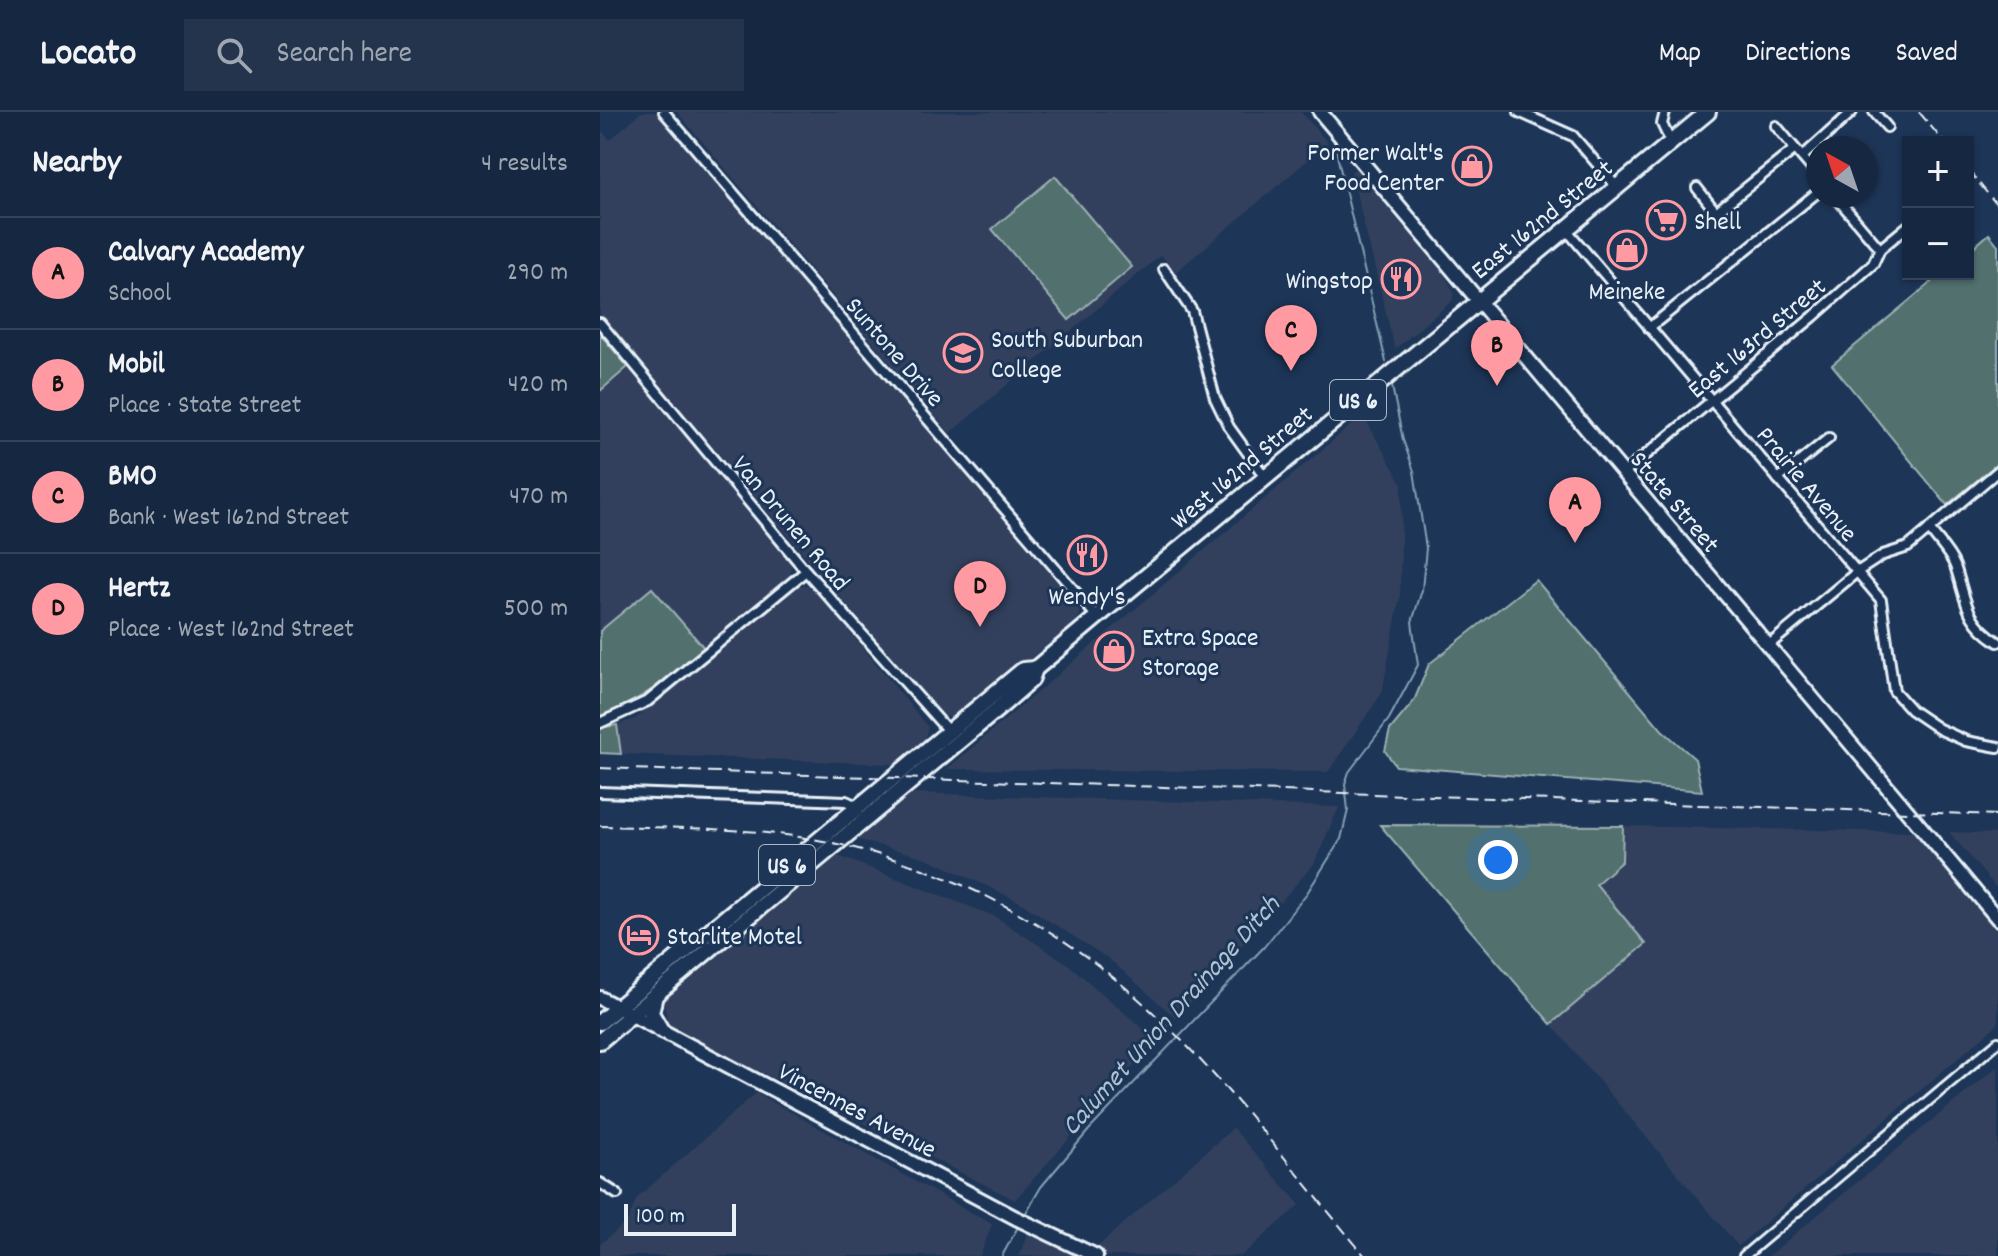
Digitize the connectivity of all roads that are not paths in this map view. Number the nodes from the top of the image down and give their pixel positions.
1 (664, 112) edge
2 (1320, 112) edge
3 (1519, 112) edge
4 (1546, 112) edge
5 (1665, 112) edge
6 (1708, 112) edge
7 (1852, 112) edge
8 (1874, 112) edge
9 (1544, 122) junction
10 (1776, 126) dead end
11 (1887, 127) dead end
12 (1671, 143) junction
13 (1795, 149) junction
14 (1802, 157) junction
15 (1806, 162) edge
16 (1617, 187) junction
17 (1697, 188) dead end
18 (1806, 202) edge
19 (1845, 208) edge
20 (1566, 229) junction
21 (1902, 231) edge
22 (1880, 249) junction
23 (1164, 269) dead end
24 (1478, 301) junction
25 (600, 323) edge
26 (1649, 328) junction
27 (1712, 401) junction
28 (1829, 438) dead end
29 (1624, 473) junction
30 (1997, 474) edge
31 (1265, 477) junction
32 (1778, 479) junction
33 (1929, 529) junction
34 (806, 571) junction
35 (1857, 572) junction
36 (1097, 617) junction
37 (1998, 642) edge
38 (1769, 645) junction
39 (600, 723) edge
40 (953, 736) junction
41 (1998, 747) edge
42 (600, 792) edge
43 (857, 806) junction
44 (869, 817) junction
45 (1998, 919) edge
46 (655, 995) junction
47 (600, 998) edge
48 (624, 1011) junction
49 (600, 1022) edge
50 (661, 1030) junction
51 (600, 1041) edge
52 (1998, 1042) edge
53 (600, 1183) edge
54 (617, 1194) dead end
55 (1096, 1256) edge
56 (1744, 1256) edge

1 - 36 street, Suntone Drive
2 - 24 street, State Street
3 - 9 street
4 - 9 street
5 - 12 street
6 - 12 main road, East 162nd Street / US 6
7 - 14 street
8 - 11 street
9 - 16 street
10 - 13 street
12 - 16 main road, East 162nd Street / US 6
13 - 14 street
13 - 17 street
14 - 15 street
16 - 20 main road, East 162nd Street / US 6
18 - 26 street
19 - 22 street
20 - 24 main road, East 162nd Street / US 6
20 - 26 street, Prairie Avenue
21 - 22 street, East 163rd Street
22 - 27 street, East 163rd Street
23 - 31 street
24 - 29 street, State Street
24 - 31 main road, West 162nd Street / US 6
25 - 34 street, Van Drunen Road
26 - 27 street, Prairie Avenue
27 - 29 street, East 163rd Street
27 - 32 street, Prairie Avenue
28 - 32 street
29 - 38 street, State Street
30 - 33 street
31 - 36 main road, West 162nd Street / US 6
32 - 35 street, Prairie Avenue
33 - 35 street
33 - 37 street
34 - 39 street
34 - 40 street, Van Drunen Road
35 - 38 street
35 - 41 street, Prairie Avenue
36 - 40 main road, West 162nd Street / US 6
38 - 45 street, State Street
40 - 43 main road, West 162nd Street / US 6
40 - 44 main road, West 162nd Street / US 6
42 - 43 street
43 - 44 main road
43 - 48 main road, West 162nd Street / US 6
44 - 46 main road, West 162nd Street / US 6
46 - 48 main road, West 162nd Street / US 6
46 - 50 main road
47 - 48 street, Vincennes Avenue
48 - 49 main road, US 6
48 - 50 street, Vincennes Avenue
48 - 51 main road, US 6
50 - 55 street, Vincennes Avenue
52 - 56 street
53 - 54 street

